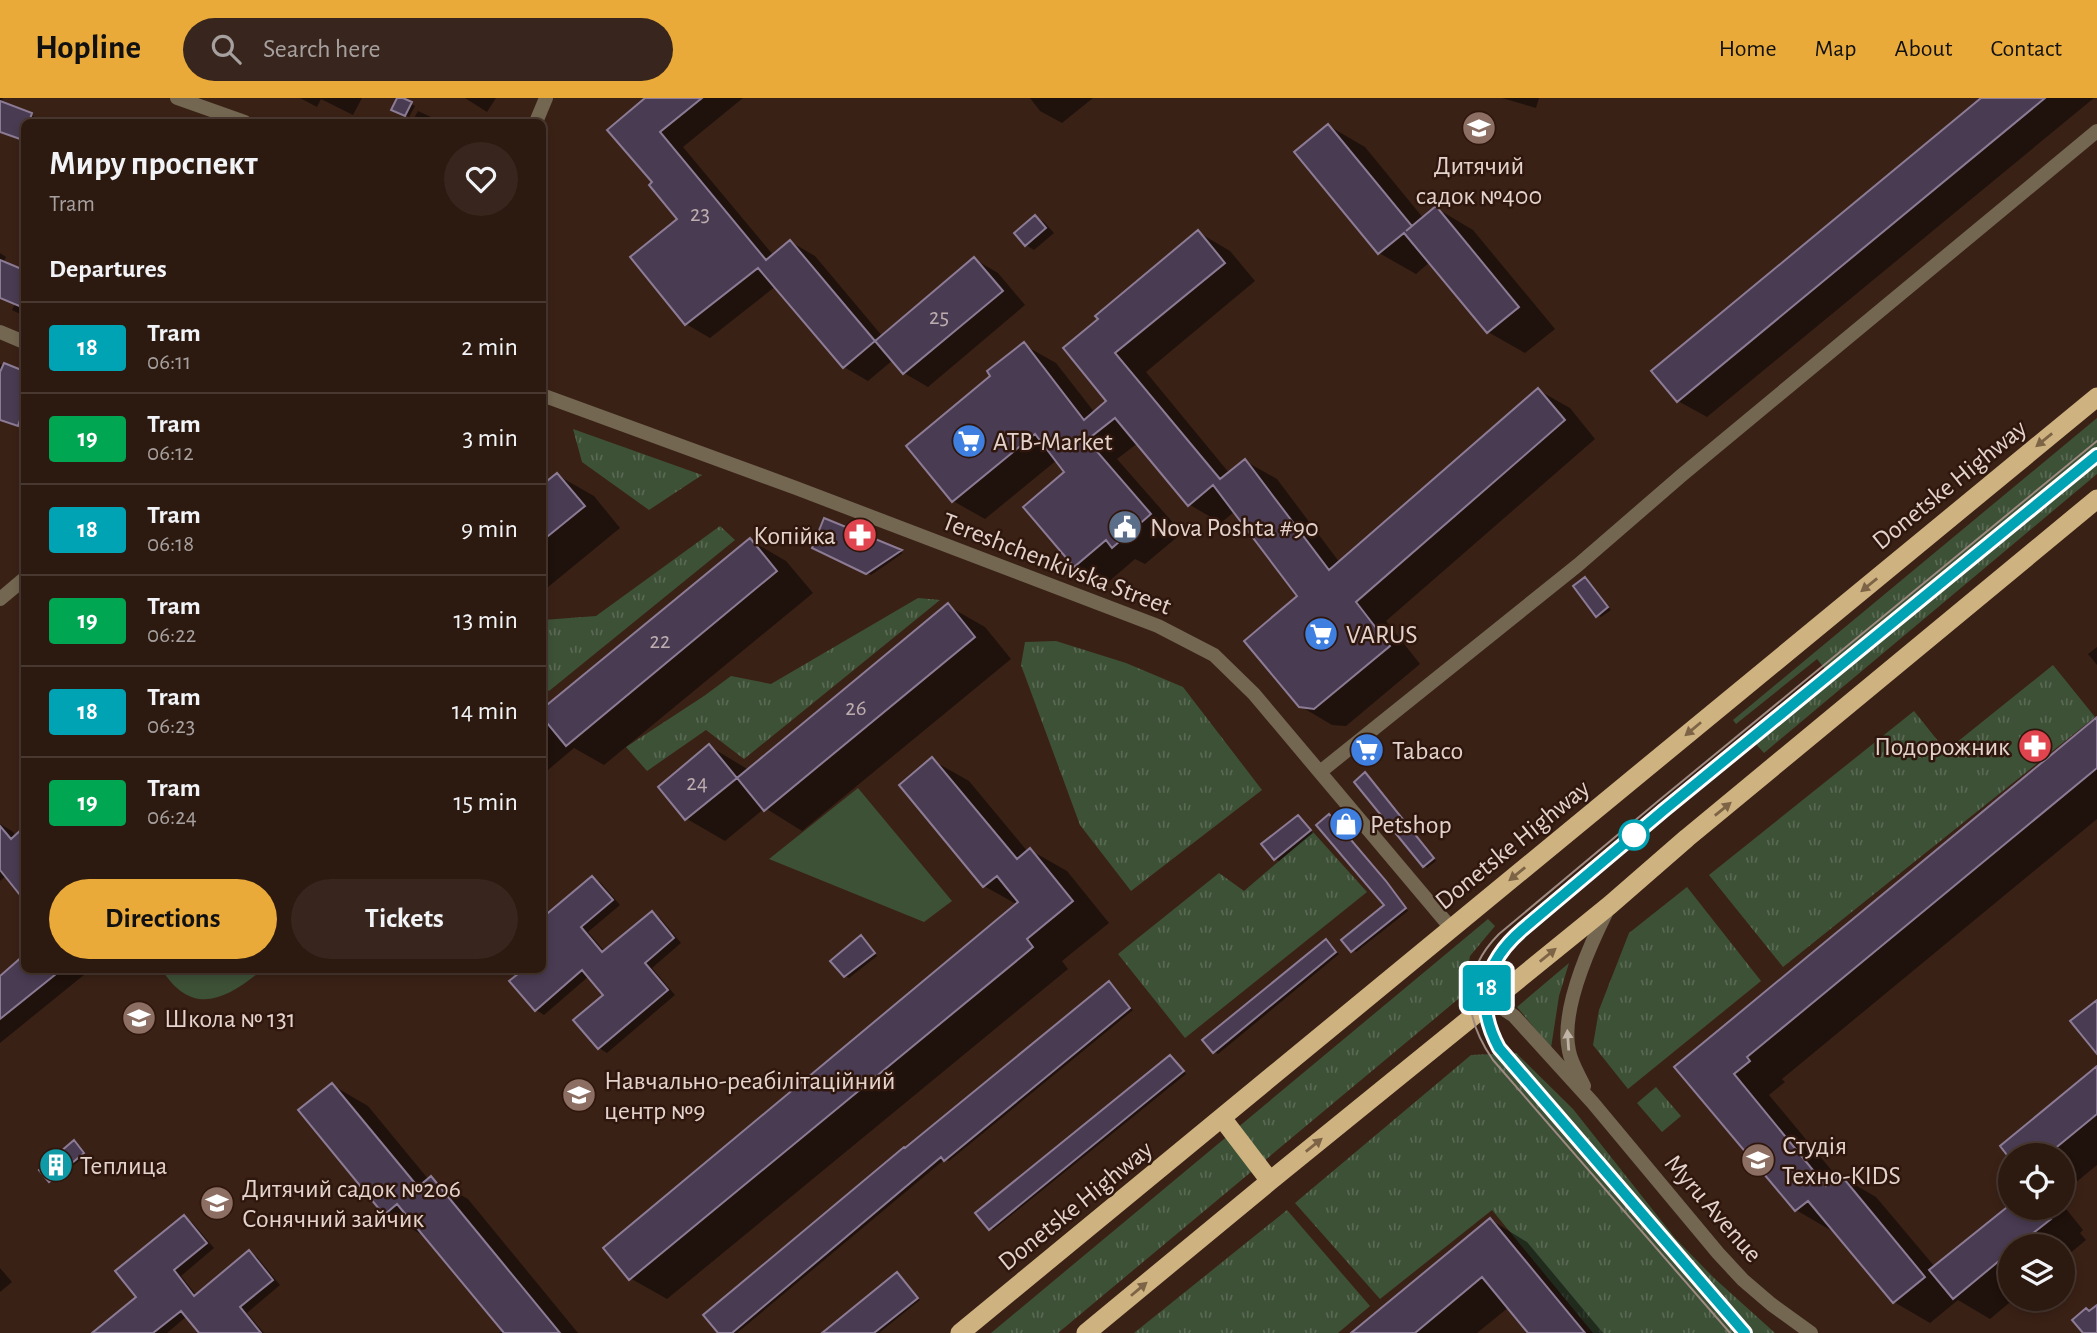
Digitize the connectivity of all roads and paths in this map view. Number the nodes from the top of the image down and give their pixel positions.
1 (177, 98) edge
2 (546, 98) edge
3 (236, 119) edge
4 (537, 119) edge
5 (2097, 131) edge
6 (0, 332) edge
7 (21, 341) edge
8 (546, 396) edge
9 (2097, 397) edge
10 (2097, 499) edge
11 (21, 582) edge
12 (0, 599) edge
13 (1320, 772) junction
14 (1609, 905) junction
15 (1451, 928) junction
16 (1485, 1007) junction
17 (1593, 1103) junction
18 (1222, 1118) junction
19 (1270, 1181) junction
20 (960, 1333) edge
21 (1086, 1333) edge
22 (1811, 1333) edge

1 - 3 street
2 - 4 street
5 - 13 street
6 - 7 street
8 - 13 street, Tereshchenkivska Street
9 -> 15 highway, Donetske Highway
14 -> 10 highway
11 - 12 street
13 - 15 street, Tereshchenkivska Street
16 -> 14 highway
17 -> 14 street, Myru Avenue
15 - 18 highway, Donetske Highway
16 - 17 street, Myru Avenue
19 -> 16 highway
17 - 22 street, Myru Avenue
18 - 19 highway
18 - 20 highway, Donetske Highway
21 -> 19 highway

